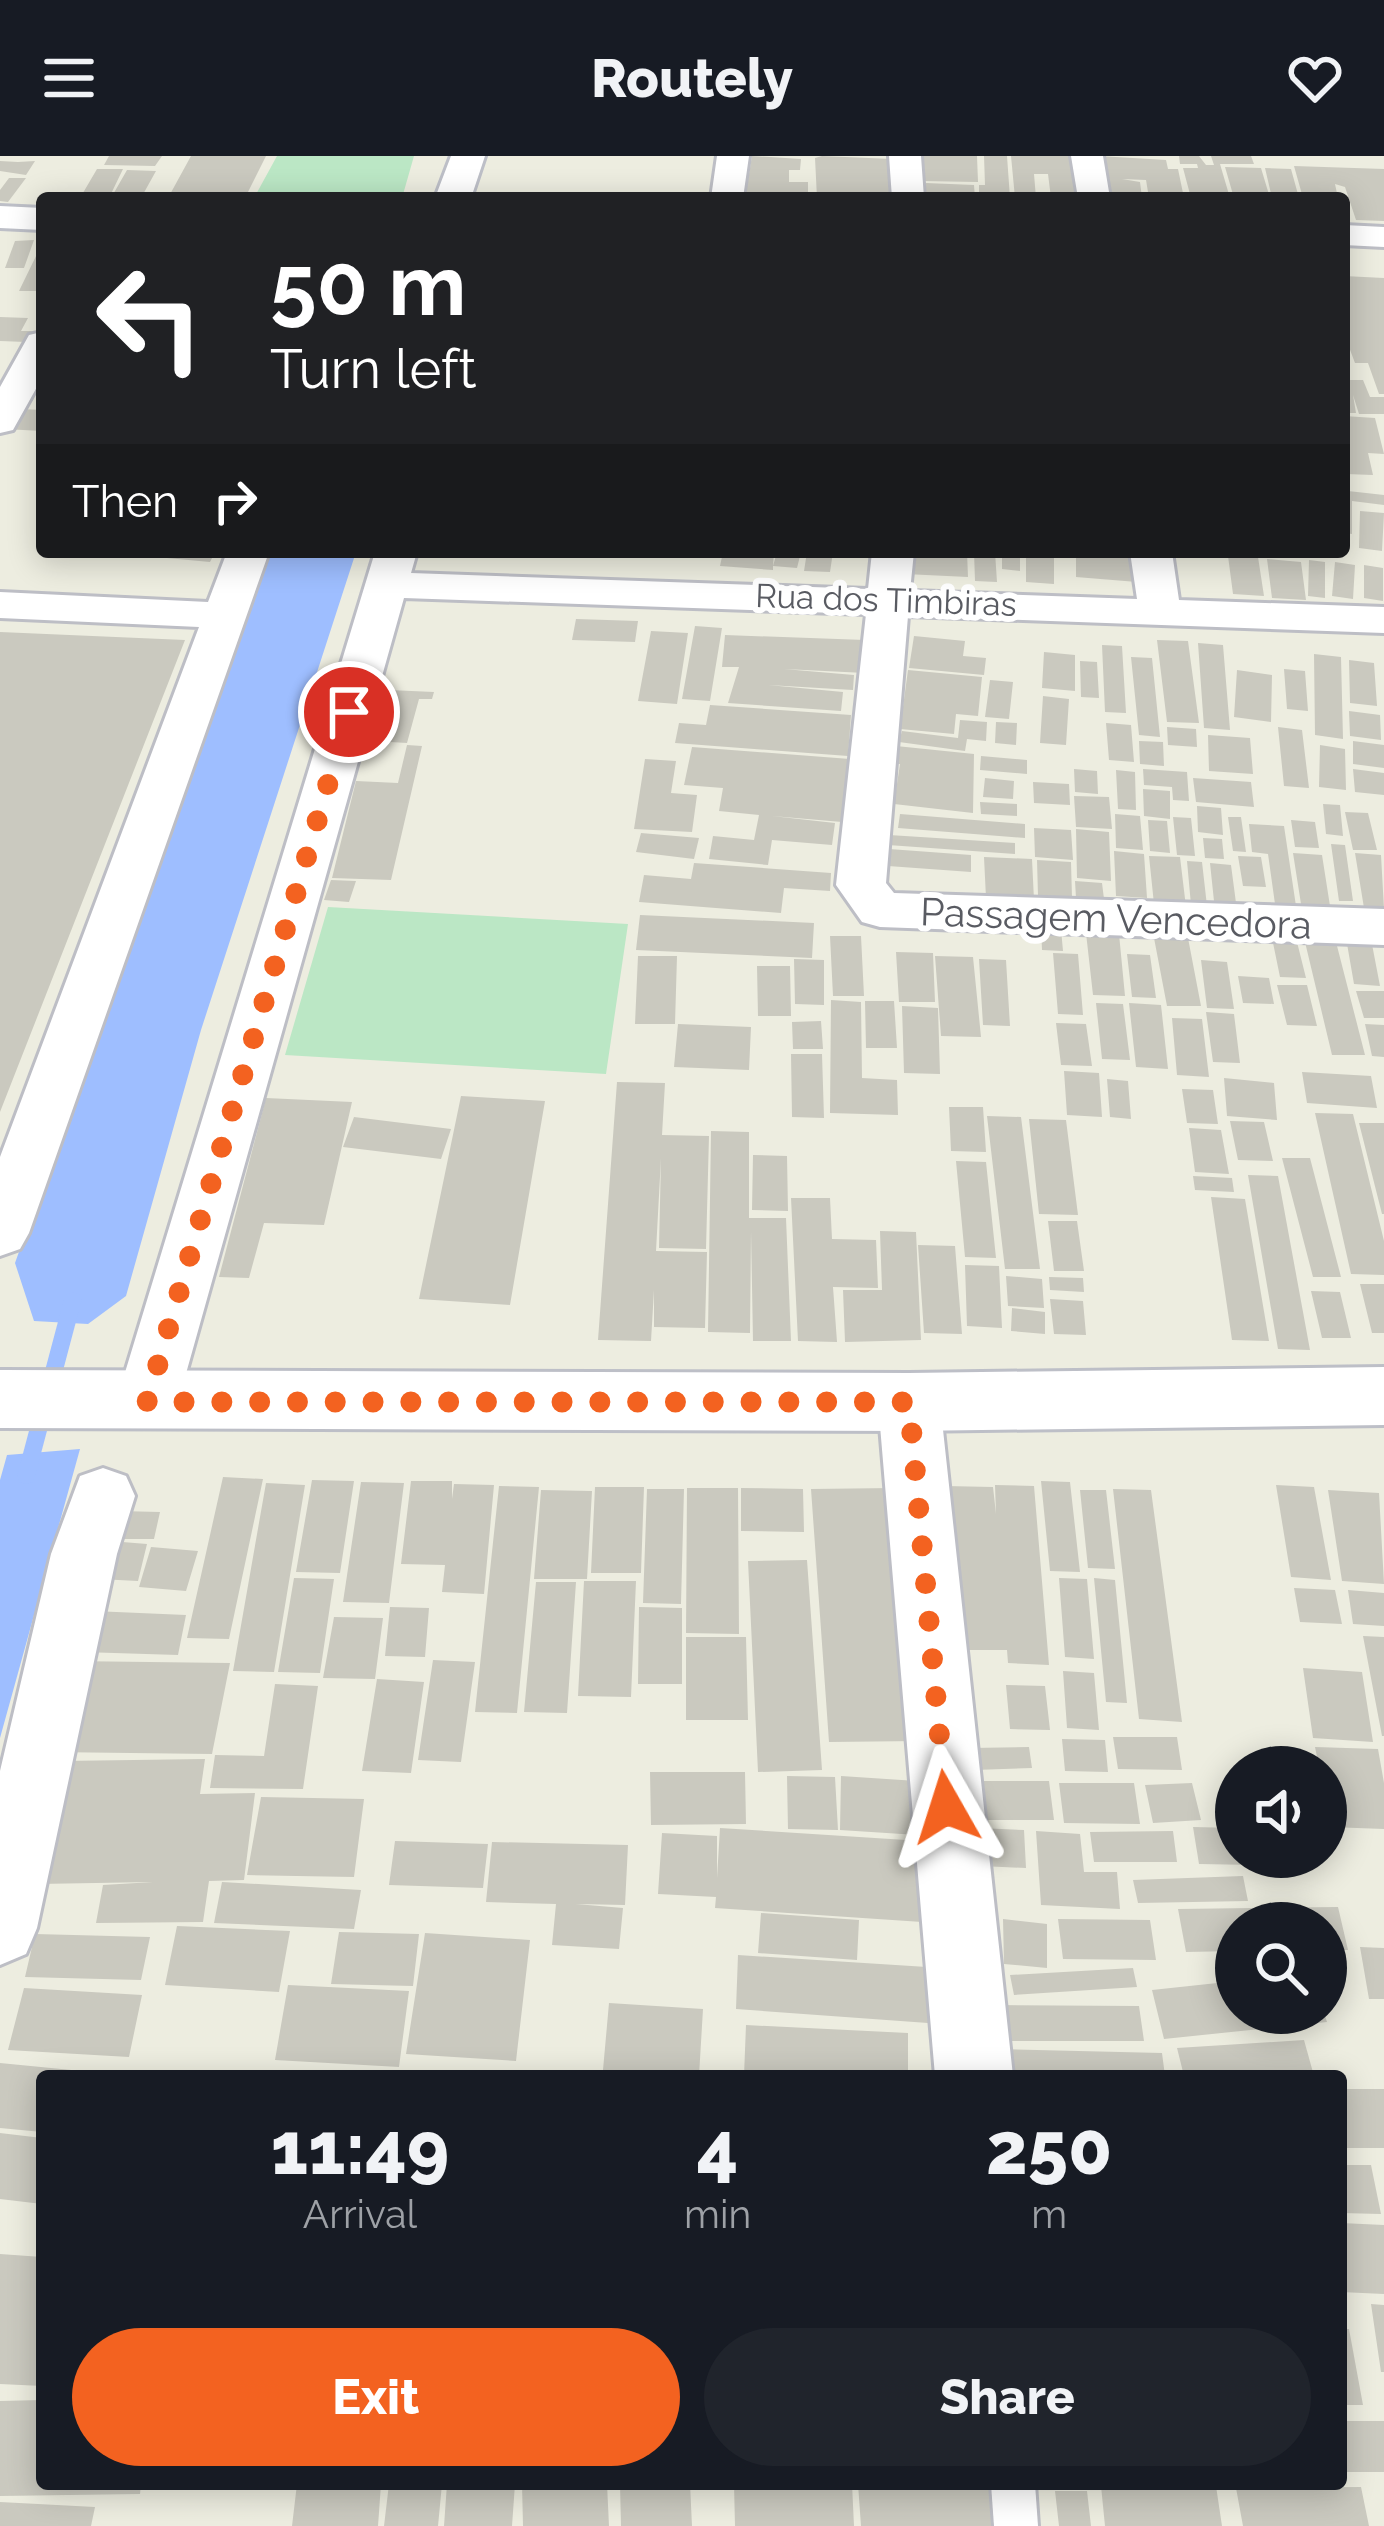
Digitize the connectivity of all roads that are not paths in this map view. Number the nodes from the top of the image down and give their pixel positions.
1 (468, 156) edge
2 (733, 156) edge
3 (905, 156) edge
4 (1087, 156) edge
5 (454, 192) edge
6 (728, 192) edge
7 (908, 192) edge
8 (1093, 192) edge
9 (0, 218) edge
10 (36, 219) edge
11 (1350, 235) edge
12 (1384, 237) edge
13 (36, 353) edge
14 (4, 407) edge
15 (246, 558) edge
16 (893, 558) edge
17 (1152, 558) edge
18 (392, 568) edge
19 (652, 572) edge
20 (892, 600) junction
21 (0, 604) edge
22 (1160, 611) junction
23 (226, 616) junction
24 (1384, 620) edge
25 (1384, 927) edge
26 (0, 1233) edge
27 (1384, 1396) edge
28 (0, 1399) edge
29 (147, 1402) junction
30 (909, 1402) junction
31 (103, 1496) dead end
32 (0, 1928) edge
33 (973, 2070) edge
34 (1013, 2490) edge
35 (1016, 2526) edge

1 - 5 main road
2 - 6 street
3 - 7 street
4 - 8 street
9 - 10 main road
11 - 12 street
13 - 14 street
15 - 23 street
16 - 20 street
17 - 22 street
18 - 19 street, Rua dos Timbiras
18 - 29 street
19 - 20 street, Rua dos Timbiras
20 - 22 street, Rua dos Timbiras
20 - 25 street, Passagem Vencedora
21 - 23 street
22 - 24 street, Rua dos Timbiras
23 - 26 street
27 - 30 main road
28 - 29 main road
29 - 30 main road
30 - 33 street
31 - 32 street
34 - 35 lane

